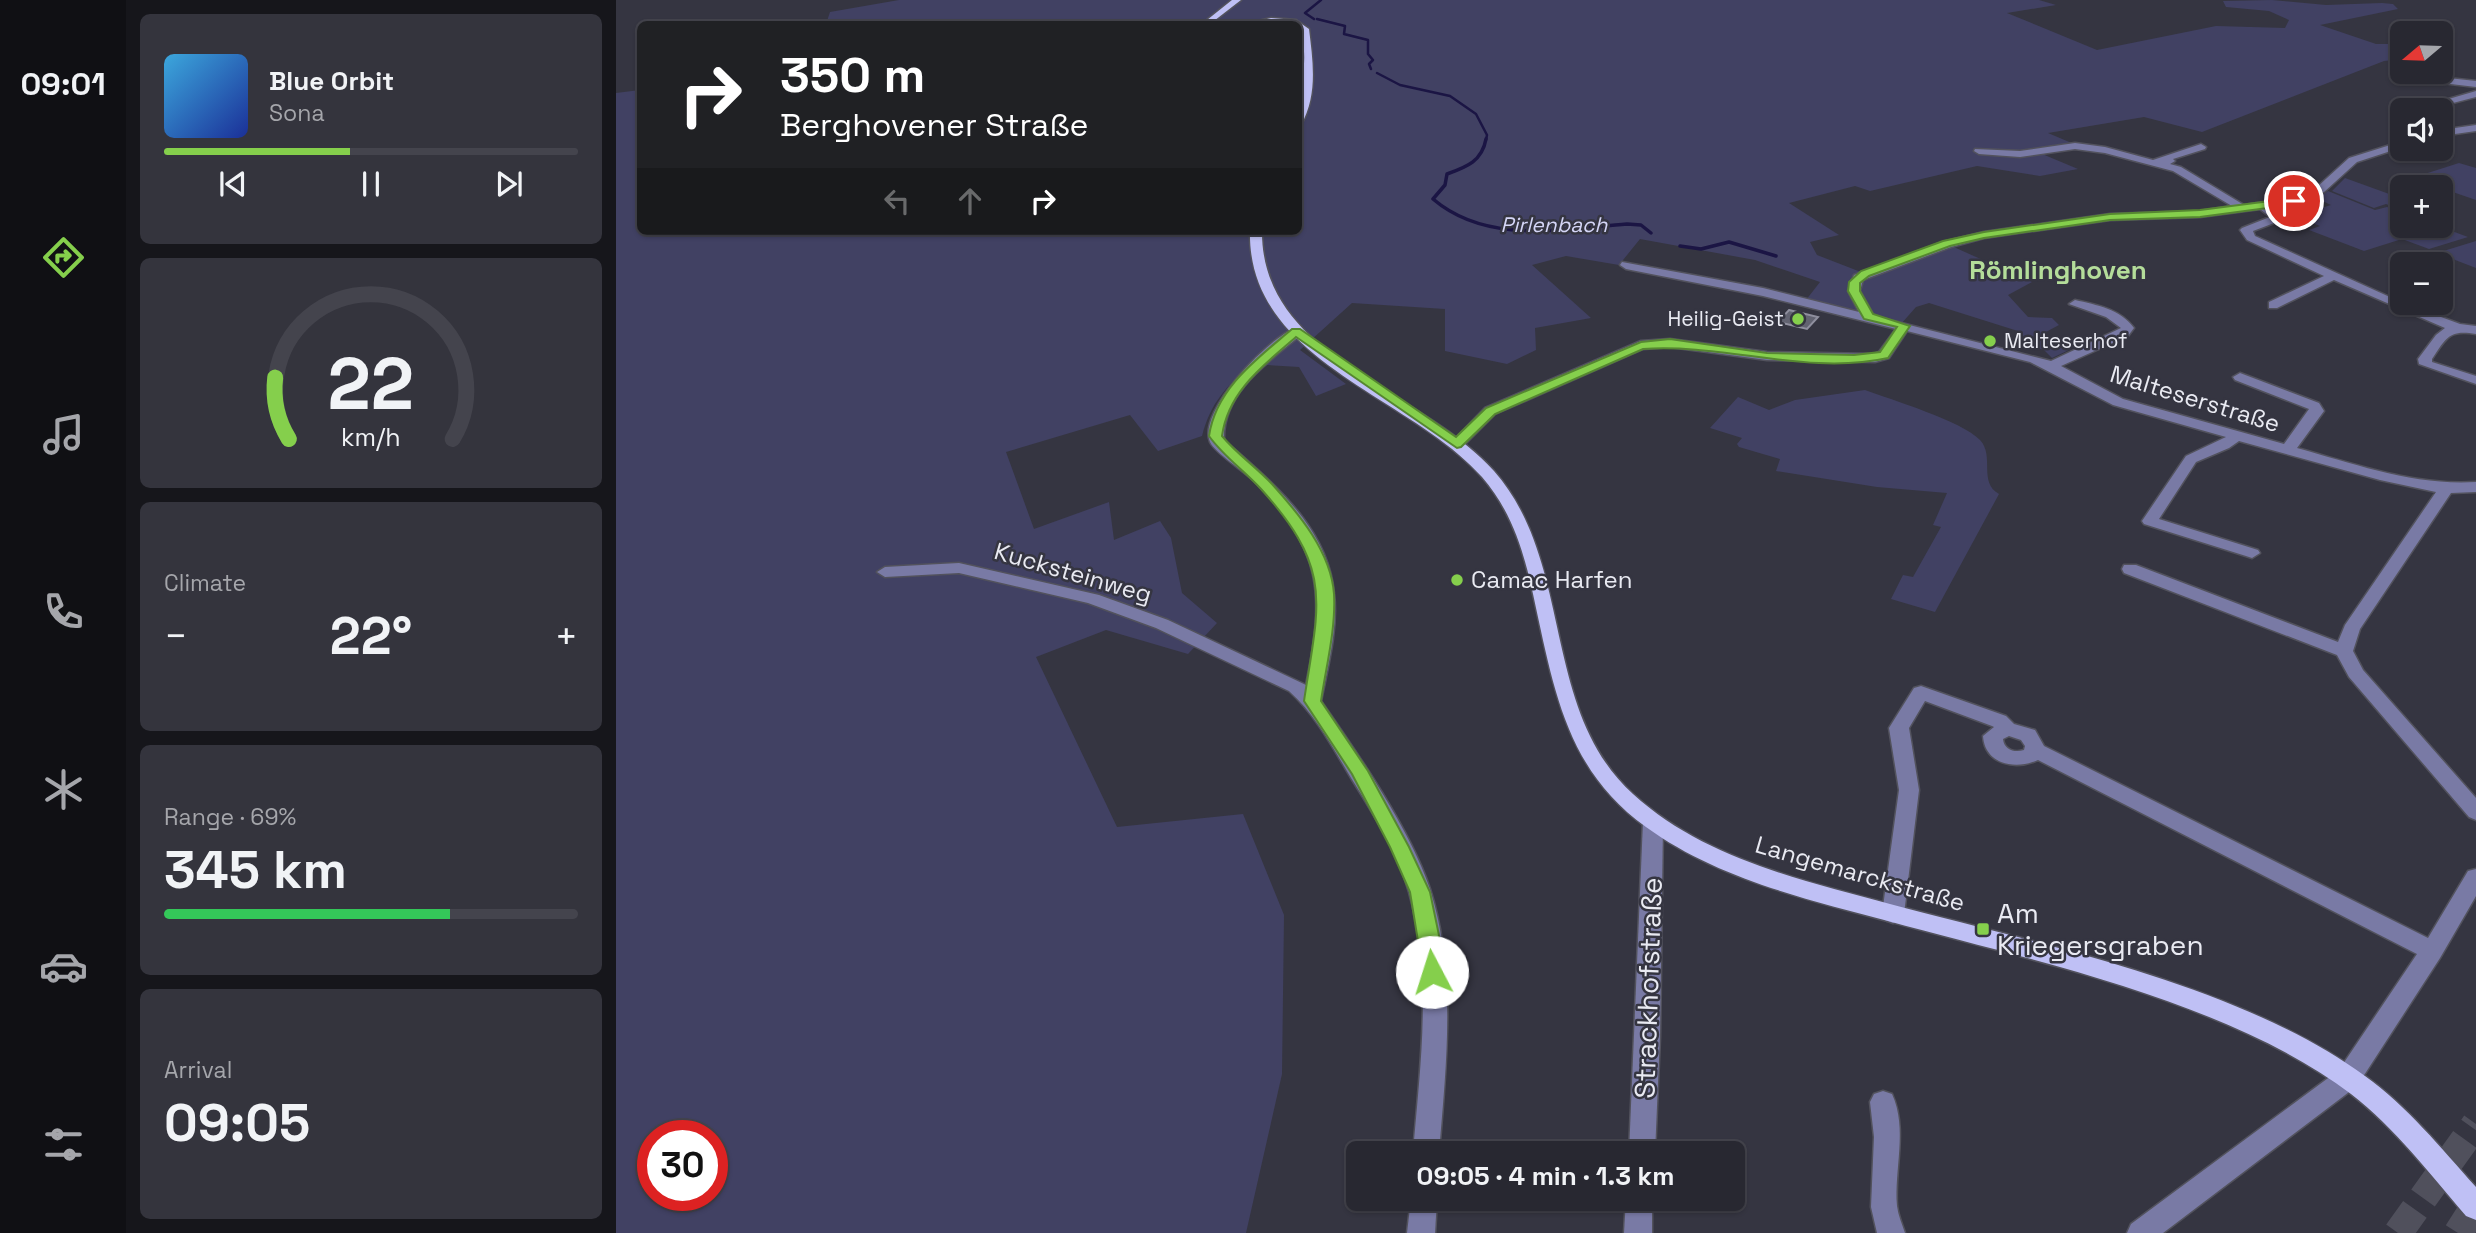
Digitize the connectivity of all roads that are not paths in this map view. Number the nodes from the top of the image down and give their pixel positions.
1 (1237, 0) edge
2 (1210, 21) edge
3 (1302, 26) edge
4 (2454, 82) edge
5 (2476, 84) edge
6 (2476, 94) edge
7 (2453, 100) edge
8 (1302, 116) edge
9 (2476, 128) edge
10 (2453, 131) edge
11 (2201, 147) dead end
12 (2390, 148) edge
13 (1979, 151) dead end
14 (2157, 162) junction
15 (2264, 207) junction
16 (2244, 209) junction
17 (1256, 235) edge
18 (1626, 265) dead end
19 (2333, 276) junction
20 (2075, 304) dead end
21 (2273, 305) dead end
22 (1868, 316) junction
23 (1905, 326) junction
24 (2455, 327) junction
25 (2476, 330) edge
26 (1296, 332) junction
27 (2051, 366) junction
28 (2240, 377) dead end
29 (2476, 380) edge
30 (2236, 436) junction
31 (1457, 444) junction
32 (2287, 450) junction
33 (2476, 487) edge
34 (2446, 489) junction
35 (2252, 553) dead end
36 (2130, 569) dead end
37 (885, 572) dead end
38 (2344, 651) junction
39 (1312, 701) junction
40 (2007, 729) junction
41 (2035, 750) junction
42 (2476, 812) edge
43 (1653, 822) junction
44 (2476, 877) edge
45 (1893, 914) junction
46 (2432, 951) junction
47 (2348, 1078) junction
48 (1883, 1102) dead end
49 (1427, 1141) edge
50 (1643, 1141) edge
51 (2476, 1207) edge
52 (1422, 1211) edge
53 (1639, 1211) edge
54 (1421, 1233) edge
55 (1638, 1233) edge
56 (1891, 1233) edge
57 (2141, 1233) edge

1 - 2 main road
3 - 8 main road
4 - 5 street
6 - 7 street
9 - 10 street
11 - 14 street
12 - 15 street
13 - 14 street
14 - 16 street
15 - 16 street
15 - 19 street
16 - 22 street
17 - 26 main road, Langemarckstraße
18 - 22 street, Malteserstraße
19 - 21 street
19 - 24 street
20 - 27 street
22 - 23 street, Malteserstraße
23 - 27 street, Malteserstraße
23 - 31 street
24 - 25 street
24 - 29 street
26 - 31 main road, Langemarckstraße
26 - 39 street
27 - 30 street, Malteserstraße
28 - 32 street
30 - 32 street, Malteserstraße
30 - 35 street
31 - 43 main road, Langemarckstraße
32 - 34 street, Malteserstraße
33 - 34 street, Malteserstraße
34 - 38 street
36 - 38 street
37 - 39 street, Kucksteinweg
38 - 42 street
39 - 49 street
40 - 41 street
40 - 41 street
40 - 45 street
41 - 46 street
43 - 45 main road, Langemarckstraße
43 - 50 street, Strackhofstraße
44 - 46 street
45 - 47 main road, Langemarckstraße
46 - 47 street
47 - 51 main road, Langemarckstraße
47 - 57 street
48 - 56 street
52 - 54 street
53 - 55 street

